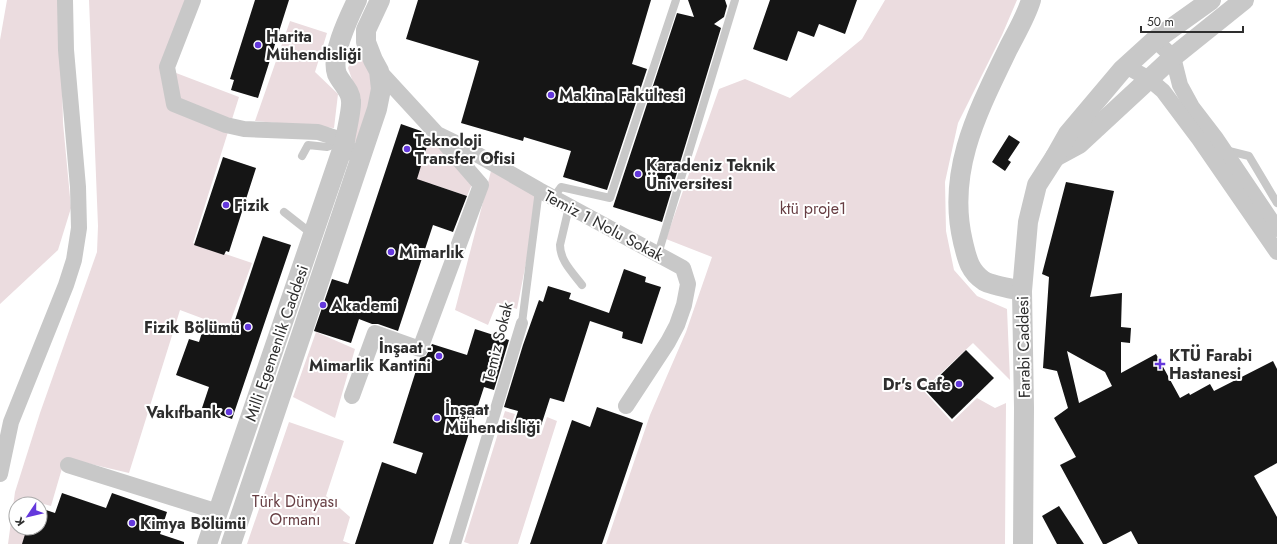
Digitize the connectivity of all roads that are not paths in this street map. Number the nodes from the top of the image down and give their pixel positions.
1 (65, 0) edge
2 (193, 0) edge
3 (357, 0) edge
4 (380, 0) edge
5 (676, 0) edge
6 (735, 0) edge
7 (1032, 0) edge
8 (1211, 0) edge
9 (1244, 0) edge
10 (341, 39) junction
11 (1155, 40) junction
12 (366, 42) junction
13 (1173, 57) junction
14 (1126, 66) junction
15 (379, 71) junction
16 (1149, 80) junction
17 (399, 93) junction
18 (377, 109) junction
19 (436, 134) junction
20 (345, 141) junction
21 (1224, 150) junction
22 (302, 156) dead end
23 (1055, 157) junction
24 (357, 169) junction
25 (539, 190) junction
26 (553, 198) junction
27 (1277, 203) edge
28 (569, 207) junction
29 (284, 212) dead end
30 (1277, 229) edge
31 (313, 235) junction
32 (1277, 252) edge
33 (658, 254) junction
34 (582, 285) dead end
35 (1022, 291) junction
36 (522, 323) joint
37 (352, 396) dead end
38 (626, 406) dead end
39 (68, 466) dead end
40 (0, 474) edge
41 (218, 512) junction
42 (207, 544) edge
43 (231, 544) edge
44 (455, 544) edge
45 (1023, 544) edge

1 - 40 street
2 - 20 street
3 - 10 street, Milli Egemenlik Caddesi
4 - 12 street
5 - 26 lane
6 - 33 lane
7 - 35 street
8 - 11 street, Farabi Caddesi
9 - 13 street, Farabi Caddesi
10 - 12 street
10 - 20 street, Milli Egemenlik Caddesi
11 - 13 street
11 - 14 street, Farabi Caddesi
12 - 15 street, Milli Egemenlik Caddesi
13 - 16 street, Farabi Caddesi
13 - 21 street
14 - 16 street
14 - 23 street, Farabi Caddesi
15 - 17 street, Temiz 1 Nolu Sokak
15 - 18 street, Milli Egemenlik Caddesi
16 - 23 street, Farabi Caddesi
16 - 32 street
17 - 18 street
17 - 19 street, Temiz 1 Nolu Sokak
18 - 24 street, Milli Egemenlik Caddesi
19 - 25 street, Temiz 1 Nolu Sokak
19 - 37 street
20 - 22 lane
20 - 24 street
20 - 31 street, Milli Egemenlik Caddesi
21 - 27 lane
21 - 30 street
23 - 35 street, Farabi Caddesi
24 - 43 street, Milli Egemenlik Caddesi
25 - 26 street, Temiz 1 Nolu Sokak
25 - 36 lane, Temiz Sokak
26 - 28 street, Temiz 1 Nolu Sokak
28 - 33 street, Temiz 1 Nolu Sokak
28 - 34 lane
29 - 31 lane
31 - 41 street, Milli Egemenlik Caddesi
33 - 38 street, Temiz 1 Nolu Sokak
35 - 45 street, Farabi Caddesi
36 - 44 street, Temiz Sokak
39 - 41 street
41 - 42 street, Milli Egemenlik Caddesi

